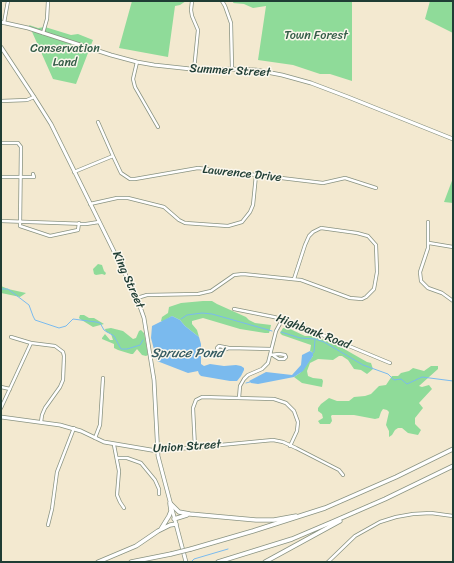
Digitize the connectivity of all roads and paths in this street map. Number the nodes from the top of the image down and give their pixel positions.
1 (8, 1) edge
2 (48, 1) edge
3 (192, 1) edge
4 (222, 1) edge
5 (3, 22) edge
6 (44, 33) junction
7 (1, 48) edge
8 (137, 62) junction
9 (232, 69) junction
10 (194, 70) junction
11 (34, 97) junction
12 (1, 101) edge
13 (98, 122) dead end
14 (158, 127) dead end
15 (453, 139) edge
16 (1, 143) edge
17 (113, 156) junction
18 (74, 172) junction
19 (33, 174) dead end
20 (256, 175) junction
21 (1, 177) edge
22 (20, 178) junction
23 (376, 188) dead end
24 (90, 204) junction
25 (1, 221) edge
26 (20, 222) junction
27 (100, 222) junction
28 (428, 222) dead end
29 (79, 224) junction
30 (429, 243) junction
31 (453, 246) edge
32 (294, 279) junction
33 (137, 298) junction
34 (453, 301) edge
35 (234, 309) dead end
36 (282, 320) junction
37 (11, 337) dead end
38 (31, 343) junction
39 (229, 348) dead end
40 (271, 349) junction
41 (270, 355) junction
42 (274, 356) dead end
43 (390, 363) dead end
44 (103, 378) dead end
45 (1, 387) edge
46 (10, 389) junction
47 (239, 398) junction
48 (1, 408) edge
49 (1, 417) edge
50 (41, 422) junction
51 (74, 428) junction
52 (95, 438) junction
53 (114, 445) junction
54 (290, 446) junction
55 (195, 448) junction
56 (453, 449) edge
57 (157, 451) junction
58 (117, 458) junction
59 (453, 466) edge
60 (344, 475) dead end
61 (159, 494) dead end
62 (170, 503) junction
63 (124, 508) dead end
64 (324, 508) junction
65 (360, 510) junction
66 (190, 514) junction
67 (453, 516) edge
68 (174, 518) junction
69 (176, 524) junction
70 (48, 525) dead end
71 (158, 531) junction
72 (98, 562) edge
73 (131, 562) edge
74 (186, 562) edge
75 (218, 562) edge
76 (265, 562) edge
77 (328, 562) edge

1 - 5 street
2 - 6 street
3 - 10 street
4 - 9 street
5 - 6 main road, Summer Street
6 - 8 main road, Summer Street
7 - 11 main road, King Street
8 - 10 main road, Summer Street
8 - 14 street
9 - 10 main road, Summer Street
9 - 15 main road, Summer Street
11 - 12 street
11 - 18 main road, King Street
13 - 17 street, Lawrence Drive
16 - 22 street
17 - 18 street
17 - 20 street, Lawrence Drive
18 - 24 main road, King Street
19 - 22 street
20 - 23 street, Lawrence Drive
20 - 24 street
21 - 22 street
22 - 26 street
24 - 27 main road, King Street
25 - 26 street
26 - 29 street
26 - 29 street
27 - 29 street
27 - 33 main road, King Street
28 - 30 street
30 - 31 street
30 - 34 street
32 - 32 street
32 - 33 street
33 - 57 main road, King Street
35 - 36 street, Highbank Road
36 - 40 street
36 - 43 street, Highbank Road
37 - 38 street
38 - 46 street
38 - 50 street
39 - 40 street
40 - 41 street
41 - 42 street
41 - 47 street
44 - 52 street
45 - 46 street
46 - 48 street
47 - 54 street
47 - 55 street
49 - 50 main road, Union Street
50 - 51 main road, Union Street
51 - 52 main road, Union Street
51 - 70 street
52 - 53 main road, Union Street
53 - 57 main road, Union Street
53 - 58 street
54 - 55 street, Union Street
54 - 60 street, Union Street
55 - 57 street, Union Street
56 - 64 highway
57 - 62 main road, King Street
58 - 61 street
58 - 63 street
59 - 65 highway
62 - 66 highway
62 - 68 main road, King Street
62 - 71 highway
64 - 66 highway
64 - 73 highway, bridge
65 - 75 highway
65 - 76 highway
66 - 68 highway
67 - 77 street
68 - 69 main road, King Street
69 - 71 highway
69 - 74 main road, King Street
71 - 72 highway

